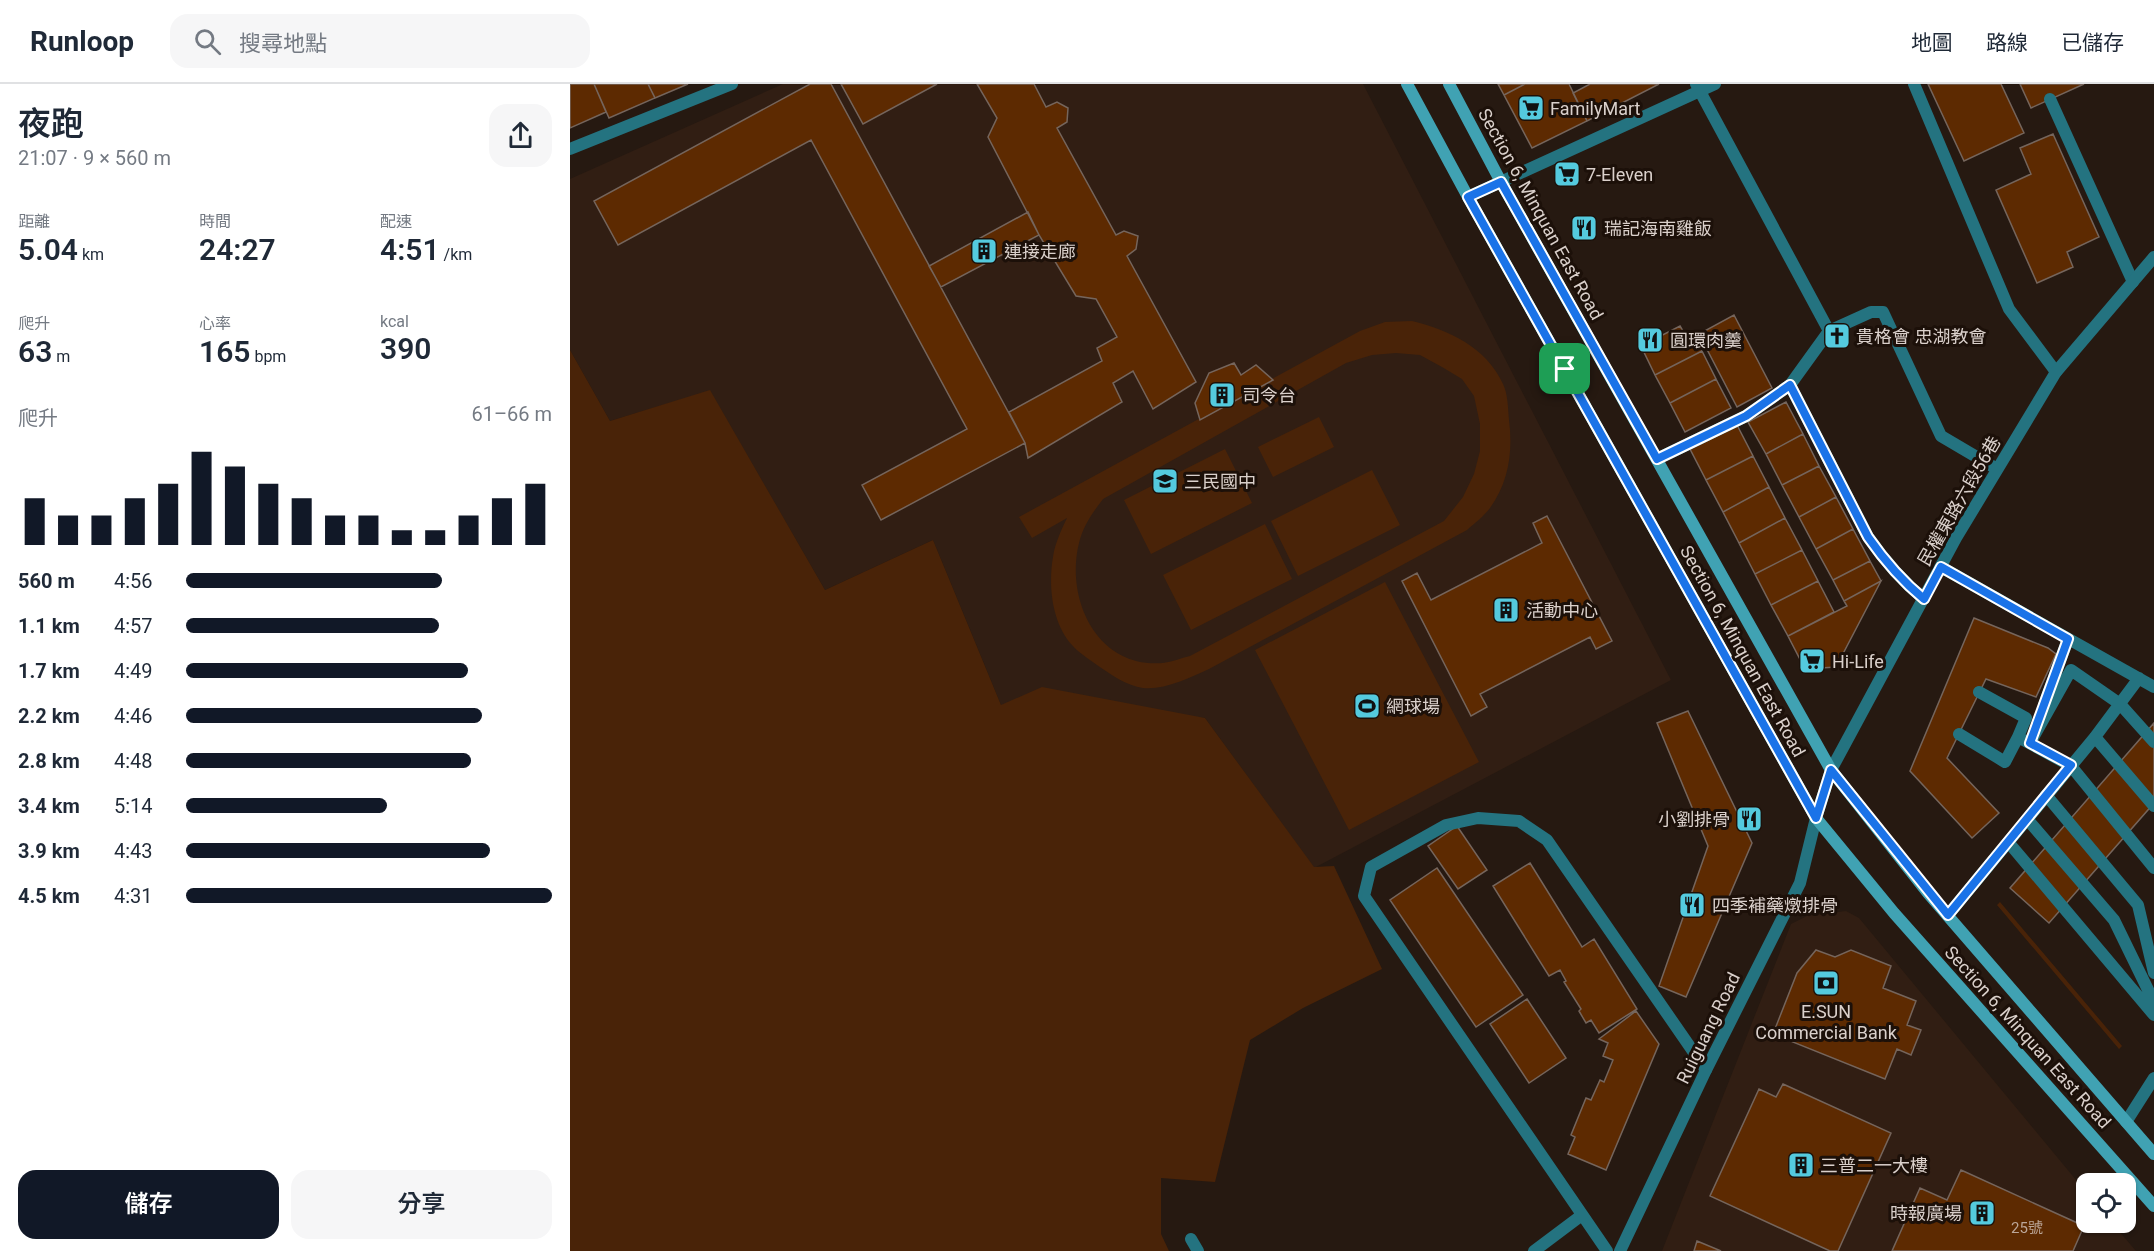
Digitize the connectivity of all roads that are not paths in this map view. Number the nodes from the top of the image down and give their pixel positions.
1 (732, 84) edge
2 (1407, 84) edge
3 (1449, 84) edge
4 (1714, 84) edge
5 (1914, 84) edge
6 (1698, 87) edge
7 (2050, 99) dead end
8 (570, 149) edge
9 (1501, 182) junction
10 (1468, 197) junction
11 (2154, 257) edge
12 (2133, 282) junction
13 (1829, 331) junction
14 (2056, 372) junction
15 (1790, 385) junction
16 (1657, 459) junction
17 (1997, 469) junction
18 (1941, 567) junction
19 (1924, 599) junction
20 (2068, 639) junction
21 (2139, 678) junction
22 (2154, 687) edge
23 (1979, 692) dead end
24 (2120, 704) junction
25 (1959, 734) dead end
26 (2018, 737) junction
27 (2095, 737) junction
28 (2154, 742) edge
29 (2030, 743) junction
30 (2071, 765) junction
31 (1831, 770) junction
32 (2046, 795) junction
33 (2154, 806) edge
34 (1816, 818) junction
35 (2027, 819) junction
36 (2009, 843) junction
37 (2154, 868) edge
38 (1948, 915) junction
39 (2154, 973) edge
40 (2154, 1002) edge
41 (2154, 1015) edge
42 (1706, 1070) junction
43 (2154, 1078) edge
44 (2126, 1122) junction
45 (2154, 1155) edge
46 (2154, 1206) edge
47 (1582, 1215) junction
48 (1191, 1239) dead end
49 (1198, 1251) edge
50 (1534, 1251) edge
51 (1607, 1251) edge
52 (1620, 1251) edge

1 - 8 street
2 - 10 main road, Section 6, Minquan East Road
3 - 9 main road, Section 6, Minquan East Road
4 - 6 street
5 - 14 street
6 - 9 street
6 - 13 street
7 - 12 street
9 - 10 street
9 - 16 main road, Section 6, Minquan East Road
10 - 34 main road, Section 6, Minquan East Road
11 - 12 street, 民權東路六段56巷
12 - 14 street, 民權東路六段56巷
13 - 15 street
13 - 17 street
14 - 17 street, 民權東路六段56巷
15 - 16 street
15 - 19 street
16 - 31 main road, Section 6, Minquan East Road
17 - 18 street, 民權東路六段56巷
18 - 19 street, 民權東路六段56巷
18 - 20 street
19 - 31 street, 民權東路六段56巷
20 - 21 street
20 - 29 street
21 - 22 street
21 - 24 street
23 - 26 street
24 - 27 street
24 - 28 street
24 - 29 street
25 - 26 street
26 - 29 street
27 - 30 street
27 - 33 street
29 - 30 street
30 - 32 street
30 - 37 street
31 - 34 street, 民權東路六段56巷
31 - 38 main road, Section 6, Minquan East Road
32 - 35 street
32 - 39 street
34 - 42 street, Ruiguang Road
34 - 46 main road, Section 6, Minquan East Road
35 - 36 street
35 - 40 street
36 - 38 street
36 - 41 street
38 - 44 main road, Section 6, Minquan East Road
42 - 47 street
42 - 52 street, Ruiguang Road
43 - 44 street
44 - 45 main road, Section 6, Minquan East Road
47 - 50 street
47 - 51 street
48 - 49 street

